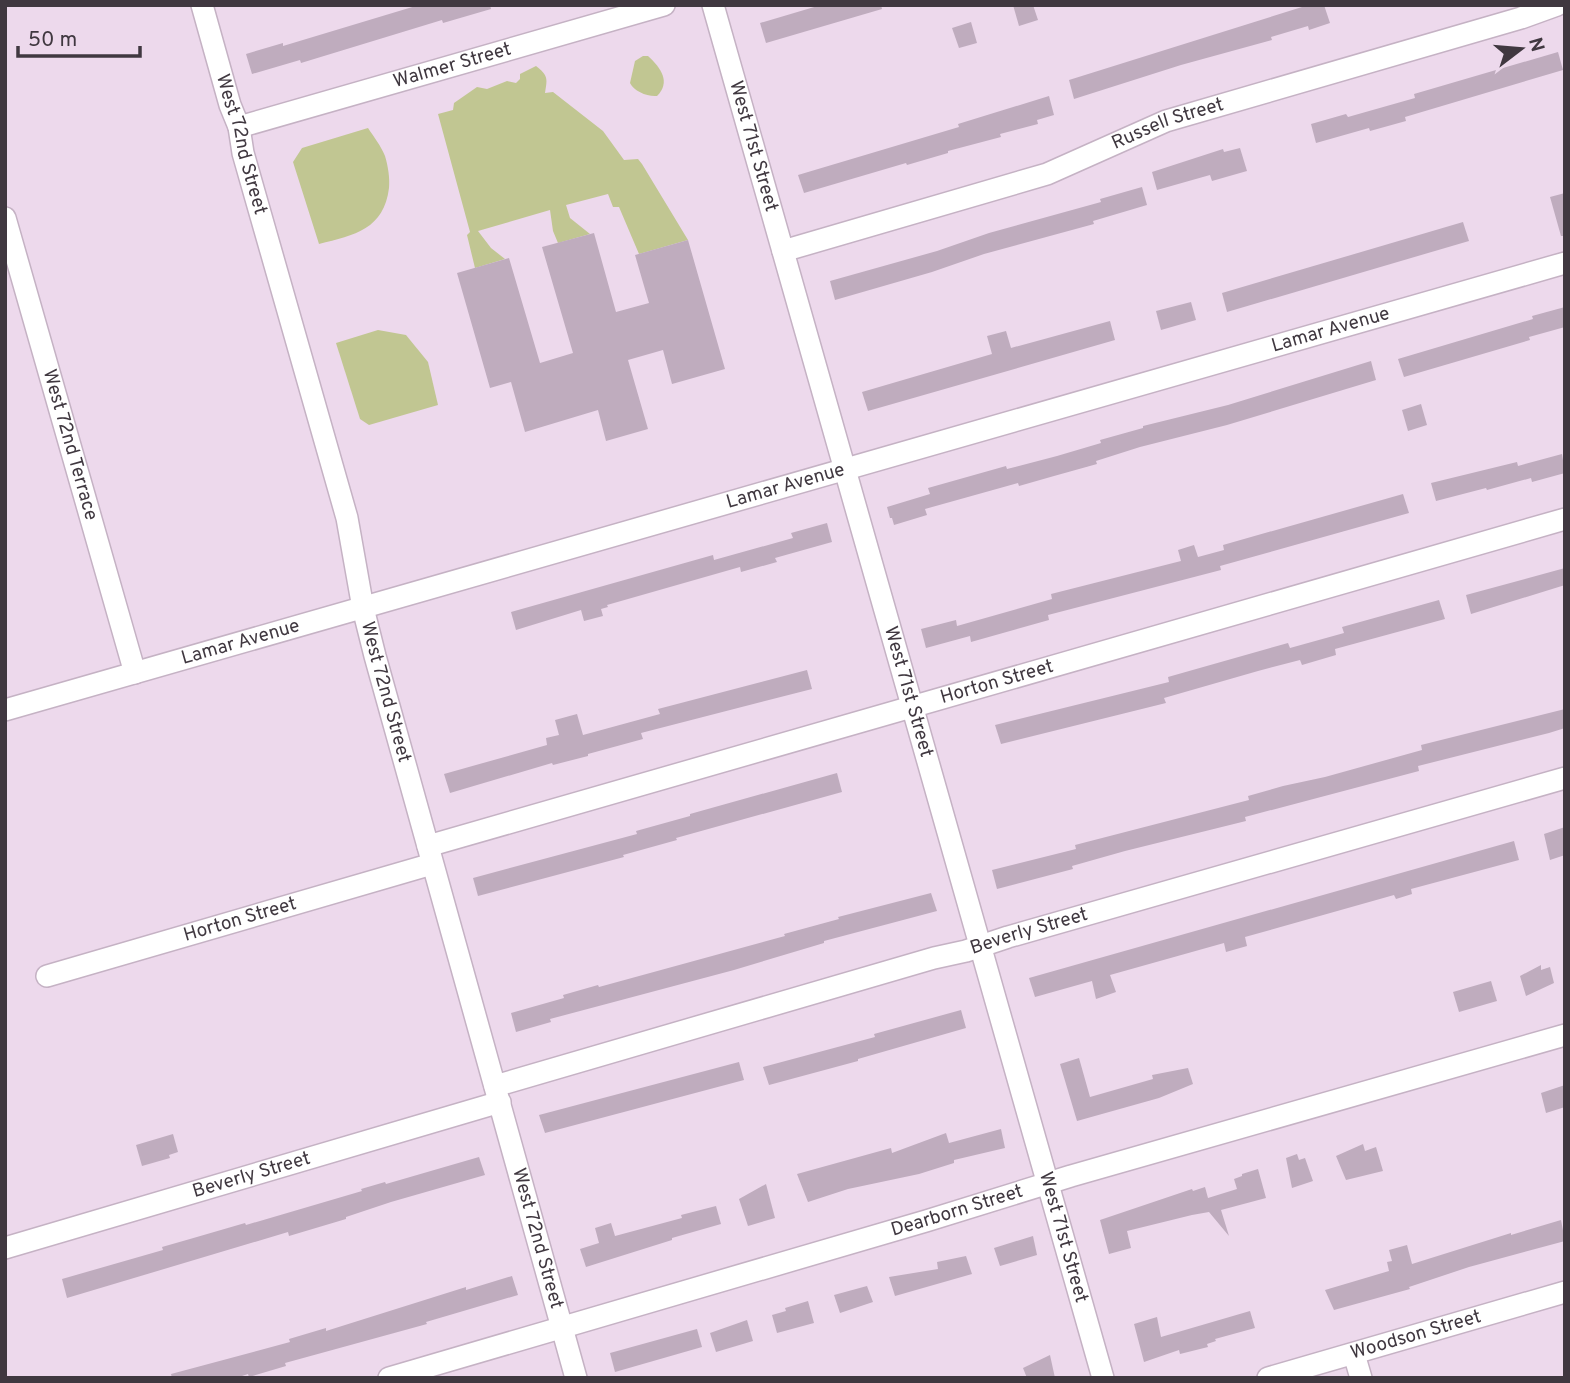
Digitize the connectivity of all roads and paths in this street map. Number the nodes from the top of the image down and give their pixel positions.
1 (202, 5) edge
2 (664, 5) edge
3 (713, 5) edge
4 (1557, 5) edge
5 (240, 127) junction
6 (5, 218) edge
7 (783, 251) junction
8 (1565, 263) edge
9 (845, 470) junction
10 (1565, 519) edge
11 (363, 608) junction
12 (135, 673) junction
13 (913, 707) junction
14 (5, 710) edge
15 (1565, 778) edge
16 (430, 855) junction
17 (981, 946) junction
18 (47, 976) dead end
19 (1565, 1035) edge
20 (498, 1094) junction
21 (1048, 1183) junction
22 (5, 1248) edge
23 (1565, 1292) edge
24 (560, 1326) junction
25 (1354, 1354) junction
26 (389, 1378) edge
27 (576, 1378) edge
28 (1103, 1378) edge
29 (1268, 1378) edge
30 (1361, 1378) edge

1 - 5 street, West 72nd Street
2 - 5 street, Walmer Street
3 - 7 street, West 71st Street
4 - 7 street, Russell Street
5 - 11 street, West 72nd Street
6 - 12 street, West 72nd Terrace
7 - 9 street, West 71st Street
8 - 9 street, Lamar Avenue
9 - 11 street, Lamar Avenue
9 - 13 street, West 71st Street
10 - 13 street, Horton Street
11 - 12 street, Lamar Avenue
11 - 16 street, West 72nd Street
12 - 14 street, Lamar Avenue
13 - 16 street, Horton Street
13 - 17 street, West 71st Street
15 - 17 street, Beverly Street
16 - 18 street, Horton Street
16 - 20 street, West 72nd Street
17 - 20 street, Beverly Street
17 - 21 street, West 71st Street
19 - 21 street, Dearborn Street
20 - 22 street, Beverly Street
20 - 24 street, West 72nd Street
21 - 24 street, Dearborn Street
21 - 28 street, West 71st Street
23 - 25 street, Woodson Street
24 - 26 street, Dearborn Street
24 - 27 street, West 72nd Street
25 - 29 street, Woodson Street
25 - 30 street

